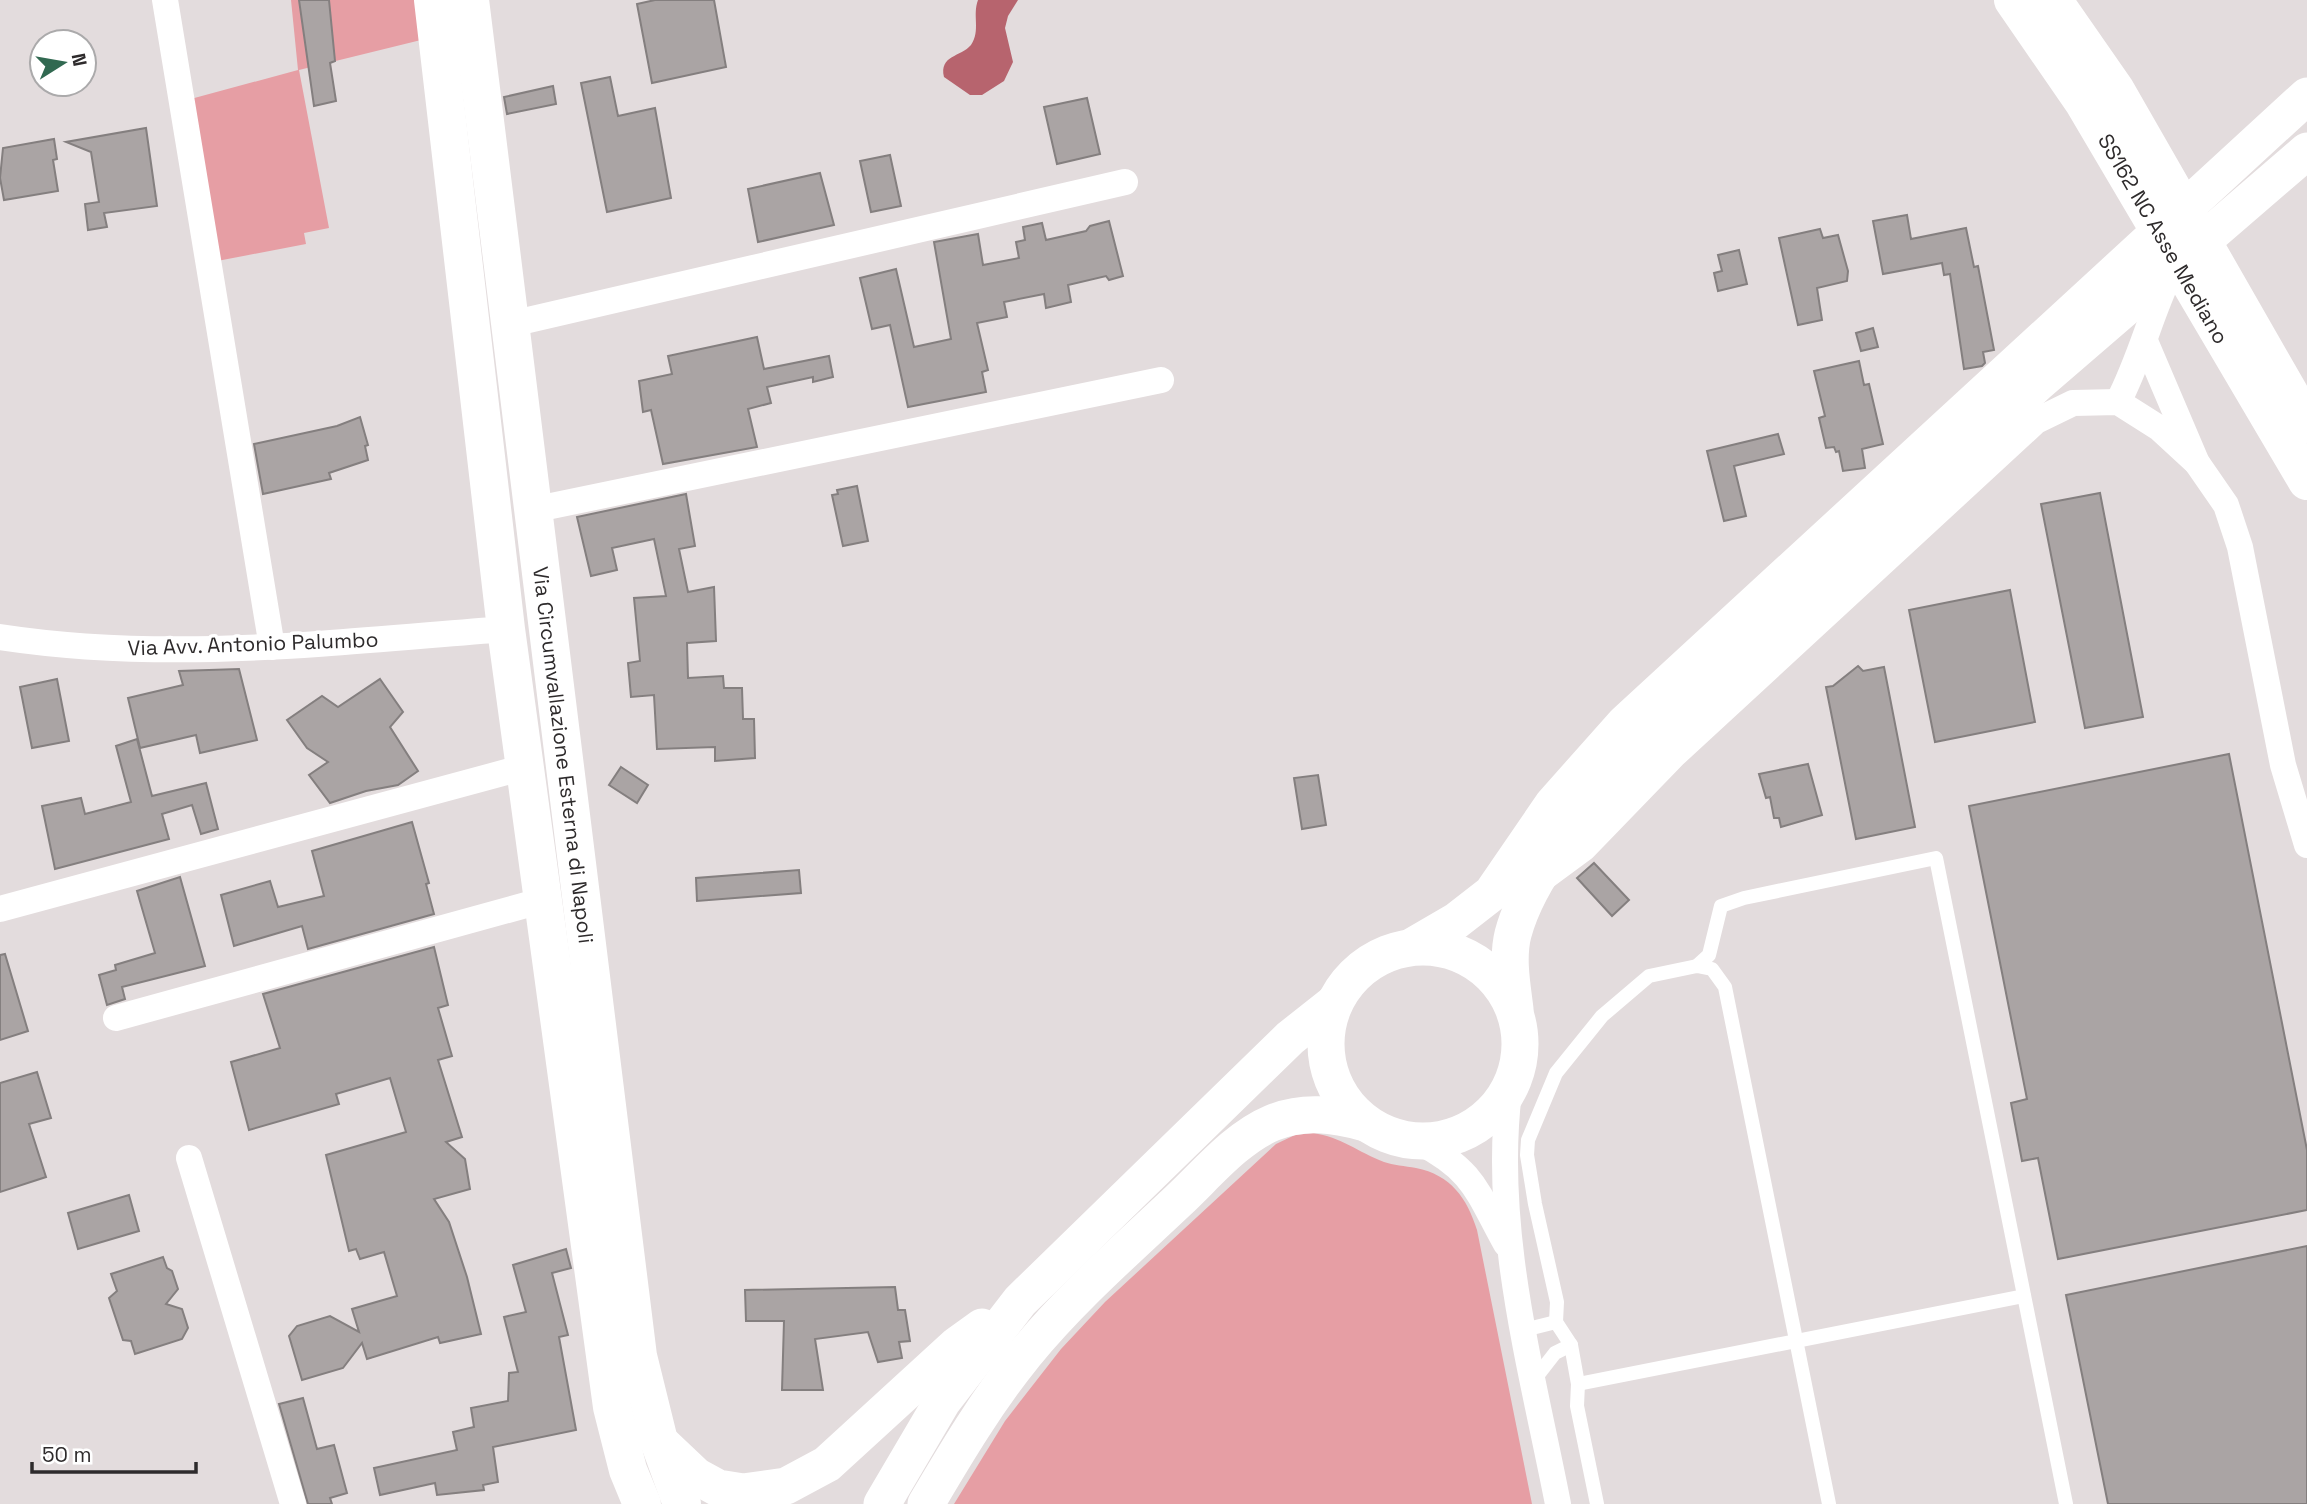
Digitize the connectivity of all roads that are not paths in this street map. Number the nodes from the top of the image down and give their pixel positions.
1 (165, 0) edge
2 (433, 0) edge
3 (470, 0) edge
4 (2013, 0) edge
5 (2053, 0) edge
6 (2099, 96) junction
7 (2307, 96) edge
8 (2307, 150) edge
9 (1125, 182) dead end
10 (2175, 263) junction
11 (511, 324) junction
12 (2145, 341) junction
13 (2262, 376) junction
14 (1161, 380) dead end
15 (2119, 402) junction
16 (2307, 424) edge
17 (2197, 463) junction
18 (2304, 481) edge
19 (532, 510) junction
20 (506, 629) junction
21 (0, 636) edge
22 (272, 647) junction
23 (525, 767) junction
24 (2307, 845) edge
25 (1536, 883) junction
26 (544, 900) junction
27 (0, 909) edge
28 (1413, 946) junction
29 (1697, 966) junction
30 (1334, 1004) junction
31 (1514, 1009) junction
32 (116, 1018) dead end
33 (1508, 1092) junction
34 (1365, 1123) junction
35 (1419, 1142) junction
36 (189, 1158) dead end
37 (1510, 1252) junction
38 (2024, 1296) junction
39 (1020, 1301) junction
40 (1556, 1322) junction
41 (1524, 1329) junction
42 (1796, 1341) junction
43 (1571, 1345) junction
44 (1534, 1380) junction
45 (1578, 1384) junction
46 (659, 1441) junction
47 (293, 1504) edge
48 (642, 1504) edge
49 (682, 1504) edge
50 (882, 1504) edge
51 (926, 1504) edge
52 (1558, 1504) edge
53 (1597, 1504) edge
54 (1829, 1504) edge
55 (2066, 1504) edge

1 - 22 street
2 - 20 main road, Via Circumvallazione Esterna di Napoli
3 - 11 main road, Via Circumvallazione Esterna di Napoli
4 - 6 main road, SS162 NC Asse Mediano
5 - 6 main road, SS162 NC Asse Mediano
6 - 13 main road, SS162 NC Asse Mediano
7 - 28 main road
8 - 10 main road
9 - 11 street
10 - 12 street
10 - 25 main road
11 - 19 main road, Via Circumvallazione Esterna di Napoli
12 - 15 street
12 - 17 street
13 - 16 main road, SS162 NC Asse Mediano
13 - 18 main road, SS162 NC Asse Mediano
14 - 19 street
15 - 17 street
15 - 25 street
17 - 24 street
19 - 46 main road, Via Circumvallazione Esterna di Napoli
20 - 22 street, Via Avv. Antonio Palumbo
20 - 23 main road, Via Circumvallazione Esterna di Napoli
21 - 22 street, Via Avv. Antonio Palumbo
23 - 26 main road, Via Circumvallazione Esterna di Napoli
23 - 27 street
25 - 31 main road
26 - 32 street
26 - 48 main road, Via Circumvallazione Esterna di Napoli
28 - 30 main road
28 - 31 main road
29 - 38 lane
29 - 40 lane
29 - 42 lane
30 - 34 main road
30 - 39 main road
31 - 33 main road
33 - 35 main road
33 - 37 street
34 - 35 main road
34 - 51 main road
35 - 37 street
36 - 47 street
37 - 41 street
38 - 42 lane
38 - 55 lane
39 - 46 main road
39 - 50 main road
40 - 41 lane
40 - 43 lane
41 - 44 street
42 - 45 lane
42 - 54 lane
43 - 44 lane
43 - 45 lane
44 - 52 street
45 - 53 lane
46 - 49 main road, Via Circumvallazione Esterna di Napoli

